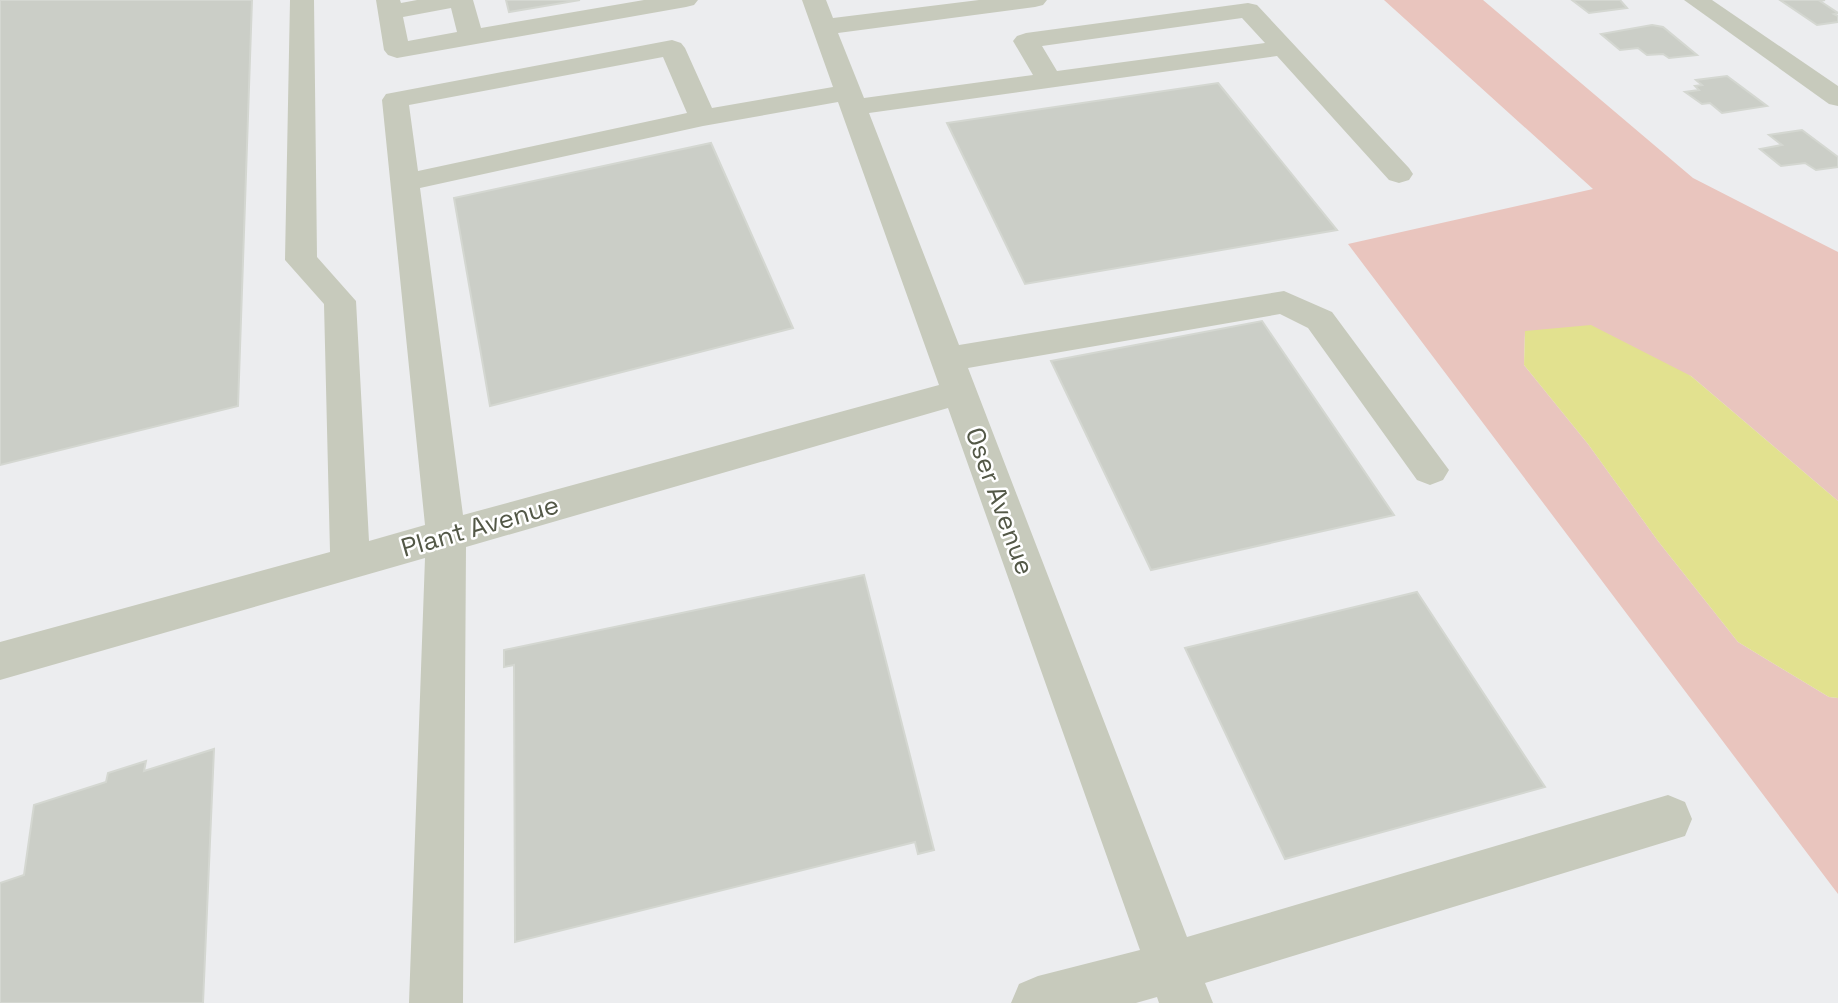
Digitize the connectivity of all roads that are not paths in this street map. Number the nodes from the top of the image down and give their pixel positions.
1 (302, 0) edge
2 (459, 0) edge
3 (686, 0) edge
4 (1035, 0) edge
5 (1696, 0) edge
6 (389, 6) edge
7 (819, 14) edge
8 (471, 37) junction
9 (1283, 48) junction
10 (1049, 80) junction
11 (1838, 98) edge
12 (851, 99) junction
13 (703, 118) junction
14 (1399, 174) dead end
15 (406, 182) junction
16 (953, 375) junction
17 (1430, 470) dead end
18 (446, 536) junction
19 (350, 563) junction
20 (0, 661) edge
21 (1668, 819) dead end
22 (1179, 985) edge
23 (436, 1003) edge
24 (1038, 1003) edge

1 - 19 street
2 - 6 street
2 - 8 street
3 - 8 street
4 - 7 street
5 - 11 street
6 - 8 street
7 - 12 street, Oser Avenue
9 - 10 street
9 - 10 street
9 - 14 street
10 - 12 street
12 - 13 street
12 - 16 street, Oser Avenue
13 - 15 street
13 - 15 street
15 - 18 street
16 - 17 street, Plant Avenue
16 - 18 street, Plant Avenue
16 - 22 street, Oser Avenue
18 - 19 street, Plant Avenue
18 - 23 street
19 - 20 street, Plant Avenue
21 - 22 street
22 - 24 street

